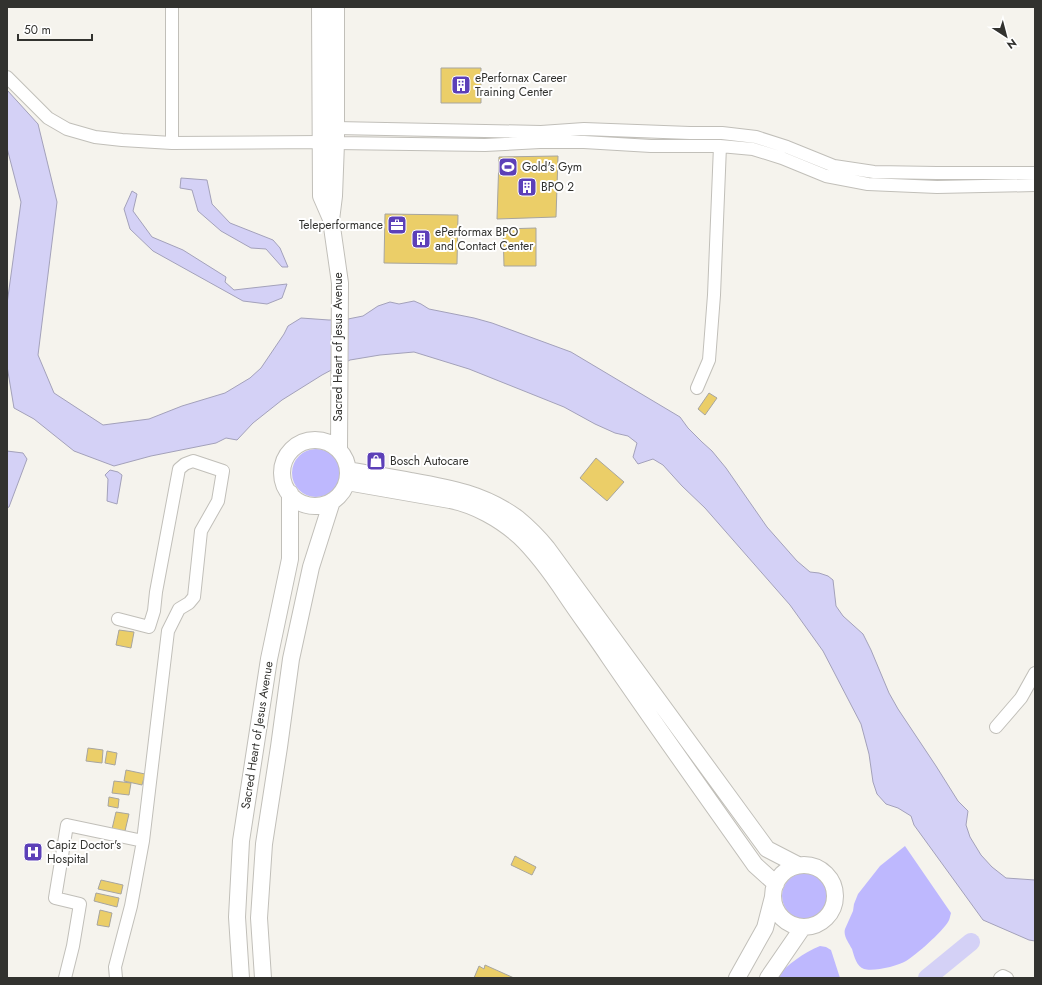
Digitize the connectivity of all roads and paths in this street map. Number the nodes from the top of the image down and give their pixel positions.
1 (172, 7) edge
2 (320, 7) edge
3 (336, 7) edge
4 (7, 77) edge
5 (584, 129) junction
6 (485, 131) junction
7 (331, 137) junction
8 (540, 137) junction
9 (584, 142) junction
10 (172, 143) junction
11 (485, 145) junction
12 (720, 146) junction
13 (787, 147) junction
14 (782, 158) junction
15 (1006, 173) junction
16 (1035, 173) edge
17 (1006, 185) junction
18 (1035, 186) edge
19 (697, 388) dead end
20 (338, 449) junction
21 (347, 476) junction
22 (290, 493) junction
23 (332, 501) junction
24 (118, 619) dead end
25 (149, 627) junction
26 (168, 631) junction
27 (1035, 674) edge
28 (996, 727) dead end
29 (143, 840) junction
30 (798, 865) junction
31 (774, 891) junction
32 (803, 927) junction
33 (65, 978) edge
34 (116, 978) edge
35 (242, 978) edge
36 (263, 978) edge
37 (737, 978) edge
38 (768, 978) edge
39 (1000, 978) edge
40 (1007, 978) edge

1 - 10 street
2 - 7 main road, Sacred Heart of Jesus Avenue
3 - 7 main road, Sacred Heart of Jesus Avenue
4 - 10 street
5 - 8 street
5 - 9 street
5 - 13 street
6 - 7 street
6 - 8 street
6 - 11 street
7 - 10 street
7 - 11 street
7 - 20 main road, Sacred Heart of Jesus Avenue
8 - 9 street
8 - 11 street
9 - 12 street
12 - 14 street
12 - 19 street
13 - 14 street
13 - 15 street
14 - 17 street
15 - 16 street
15 - 17 street
17 - 18 street
20 - 21 main road
20 - 22 main road
21 - 23 main road
21 - 30 main road
21 - 31 main road
22 - 23 main road
22 - 35 main road, Sacred Heart of Jesus Avenue
23 - 36 main road, Sacred Heart of Jesus Avenue
24 - 25 street
25 - 26 street
25 - 26 street
26 - 29 street
27 - 28 street
29 - 33 street
29 - 34 street
30 - 31 main road
30 - 32 main road
31 - 32 main road
31 - 37 main road
32 - 38 main road
39 - 40 street

